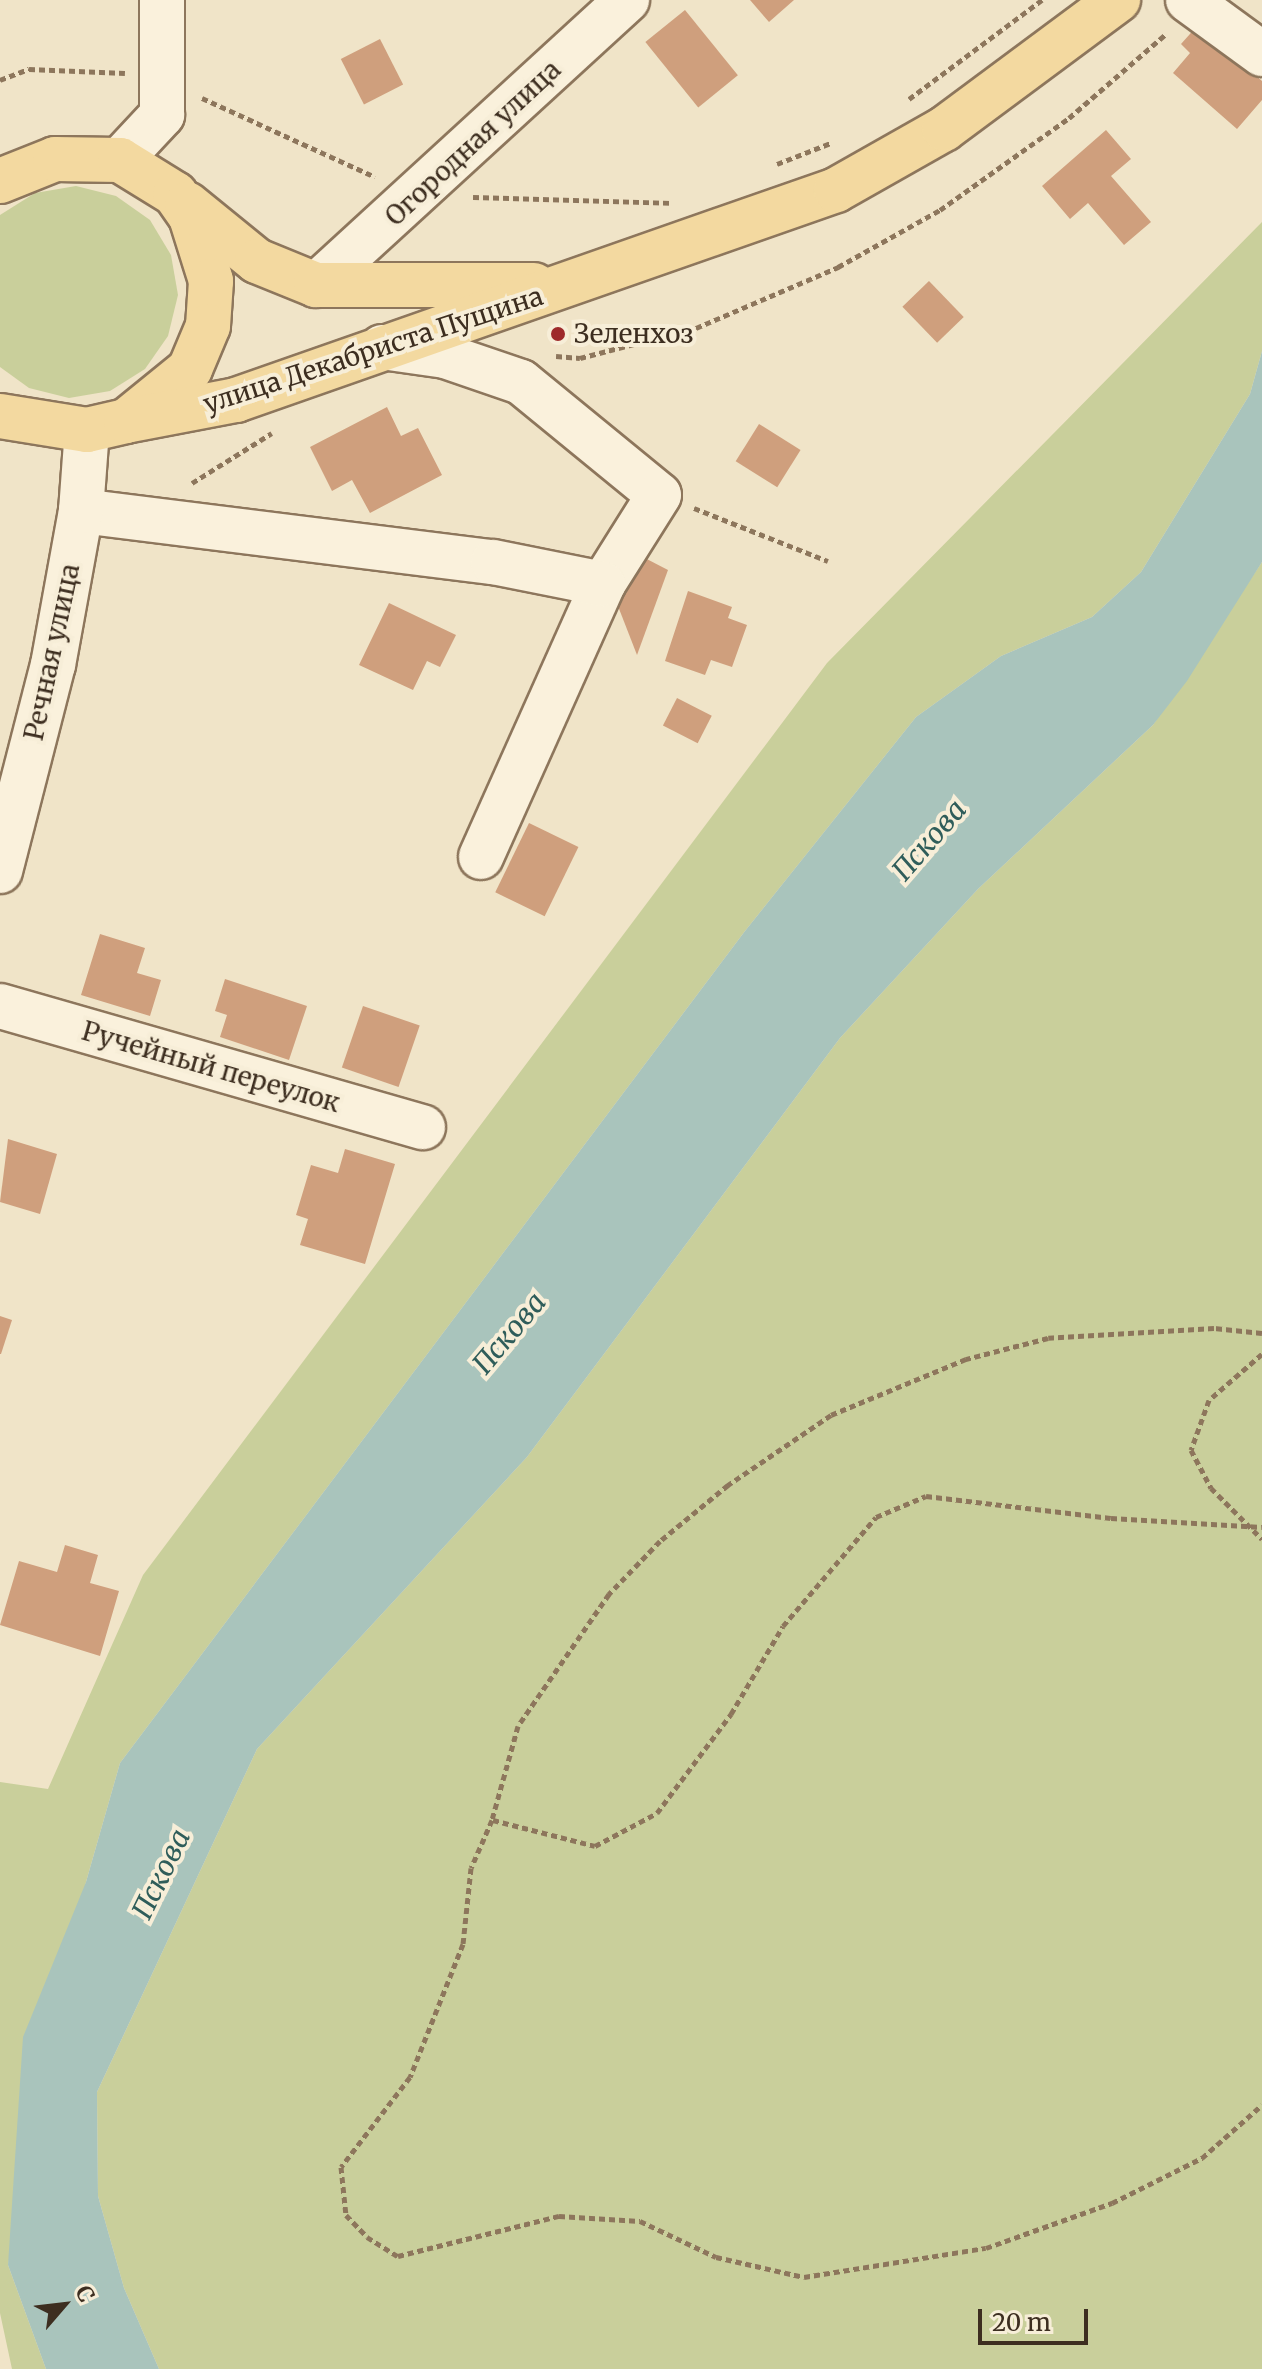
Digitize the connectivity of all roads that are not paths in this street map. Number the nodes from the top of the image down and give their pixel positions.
1 (162, 0) edge
2 (627, 0) edge
3 (1118, 0) edge
4 (1188, 0) edge
5 (1262, 54) edge
6 (120, 160) junction
7 (0, 181) edge
8 (175, 194) junction
9 (316, 285) junction
10 (572, 285) junction
11 (382, 347) junction
12 (0, 416) edge
13 (107, 426) junction
14 (81, 511) junction
15 (603, 584) junction
16 (481, 857) dead end
17 (0, 871) edge
18 (0, 1006) edge
19 (423, 1127) dead end

1 - 6 street
2 - 9 street, Огородная улица
3 - 10 main road, улица Декабриста Пущина
4 - 5 street
6 - 7 main road
6 - 8 main road, улица Декабриста Пущина
8 - 9 main road, улица Декабриста Пущина
8 - 13 main road
9 - 10 main road, улица Декабриста Пущина
10 - 11 main road, улица Декабриста Пущина
11 - 13 main road, улица Декабриста Пущина
11 - 15 street
12 - 13 main road, улица Декабриста Пущина
13 - 14 street, Речная улица
14 - 15 street
14 - 17 street, Речная улица
15 - 16 street
18 - 19 street, Ручейный переулок

